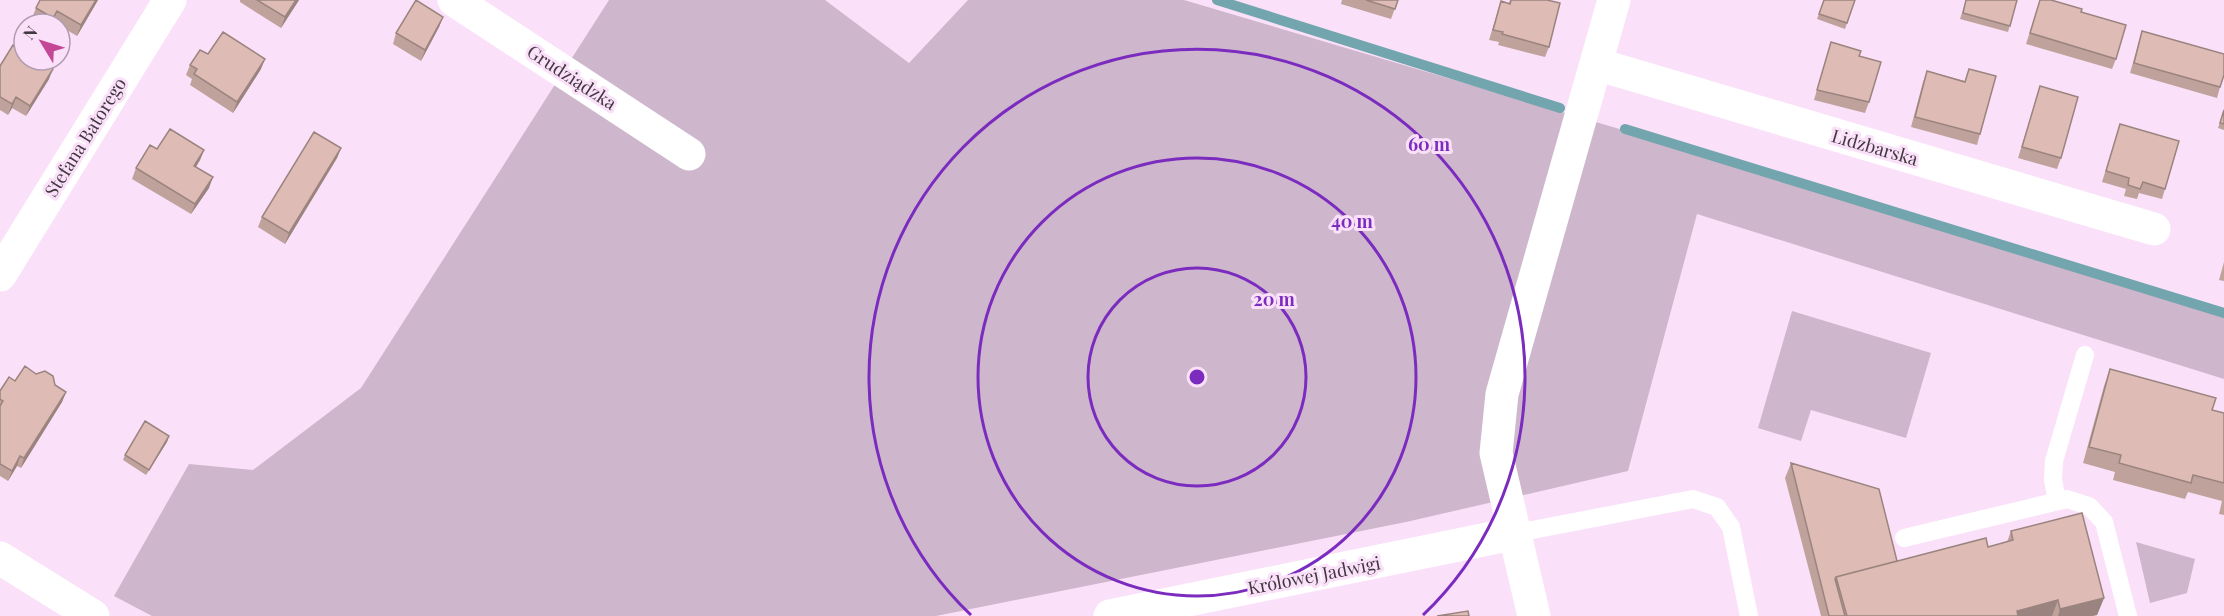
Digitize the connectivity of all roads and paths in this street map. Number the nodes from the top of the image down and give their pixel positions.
1 (170, 0) edge
2 (454, 0) edge
3 (1614, 0) edge
4 (1596, 64) junction
5 (689, 154) dead end
6 (2154, 229) dead end
7 (0, 275) edge
8 (2085, 355) dead end
9 (2057, 501) junction
10 (1517, 533) junction
11 (1904, 538) dead end
12 (0, 558) edge
13 (87, 615) edge
14 (1110, 616) edge
15 (1534, 616) edge
16 (1749, 616) edge
17 (2128, 616) edge

1 - 7 street, Stefana Batorego
2 - 5 street, Grudziądzka
3 - 4 street
4 - 6 street, Lidzbarska
4 - 10 street
8 - 9 lane
9 - 11 lane
9 - 17 lane
10 - 14 street, Królowej Jadwigi
10 - 15 street
10 - 16 lane
12 - 13 street

